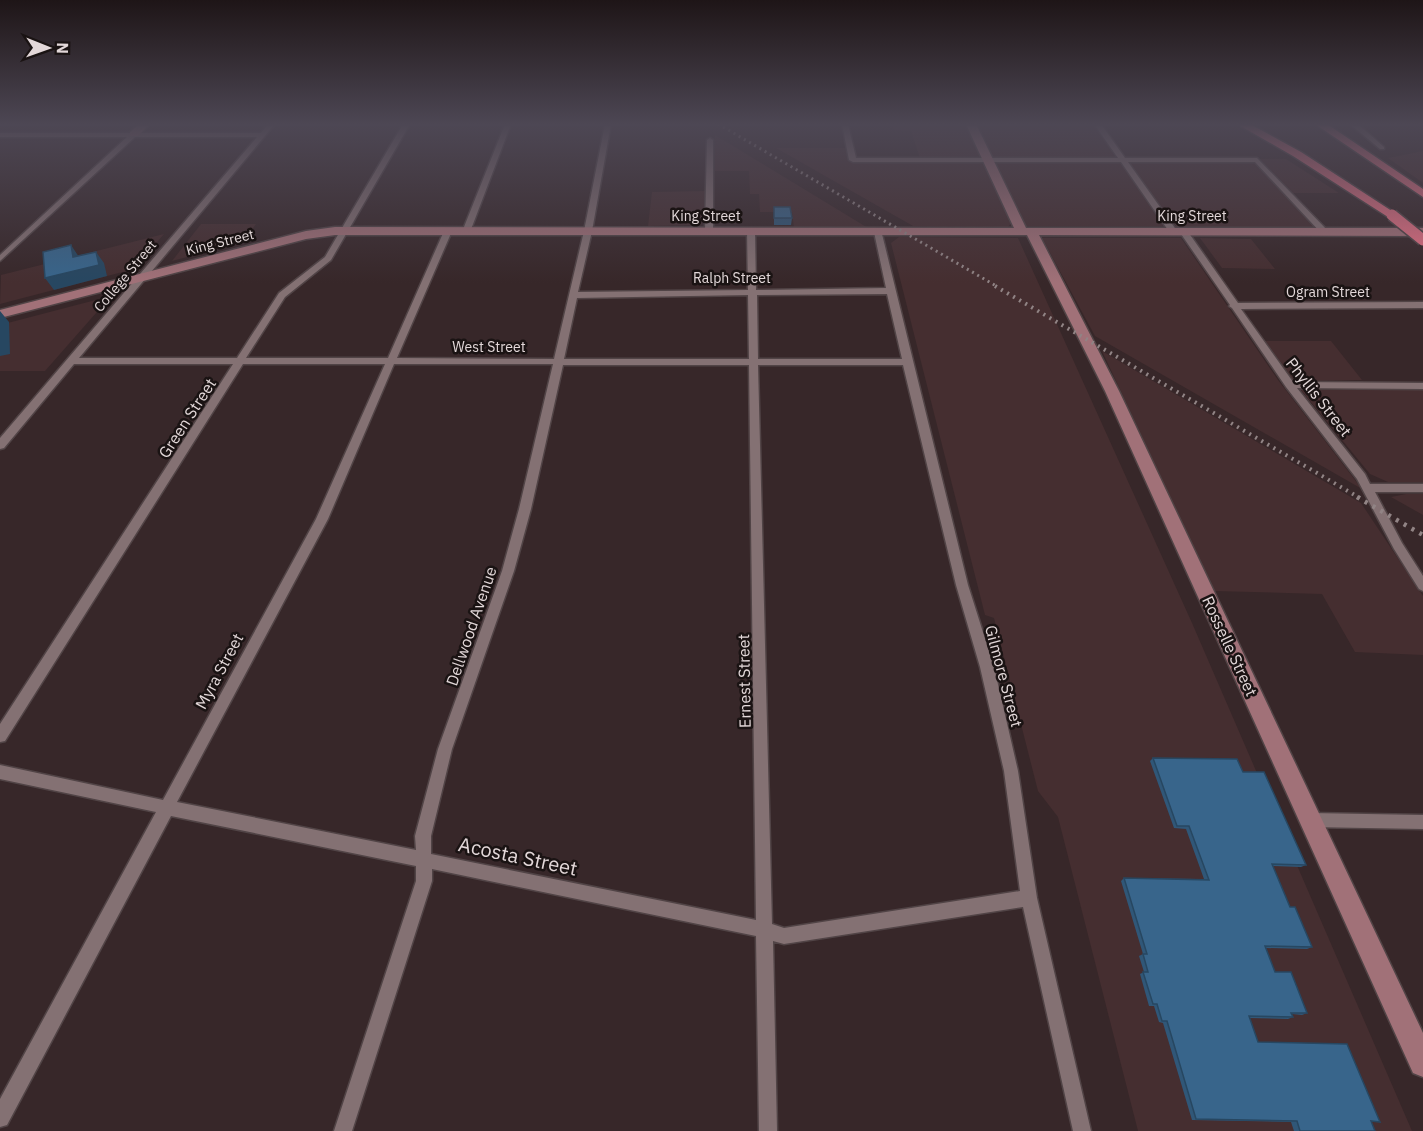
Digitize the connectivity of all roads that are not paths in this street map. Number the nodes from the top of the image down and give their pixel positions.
1 (89, 177) edge
2 (226, 177) edge
3 (376, 177) edge
4 (487, 177) edge
5 (598, 177) edge
6 (710, 177) edge
7 (997, 177) edge
8 (1134, 177) edge
9 (1273, 177) edge
10 (1332, 177) edge
11 (1338, 177) edge
12 (1398, 177) edge
13 (1423, 194) edge
14 (1392, 215) junction
15 (345, 230) junction
16 (448, 231) junction
17 (588, 231) junction
18 (709, 231) junction
19 (751, 231) junction
20 (1026, 231) junction
21 (1178, 231) junction
22 (1423, 231) edge
23 (466, 232) junction
24 (878, 232) junction
25 (1325, 232) junction
26 (1423, 240) edge
27 (0, 259) edge
28 (141, 277) junction
29 (752, 291) junction
30 (891, 291) junction
31 (573, 295) junction
32 (1423, 305) edge
33 (1233, 306) junction
34 (0, 314) edge
35 (242, 360) junction
36 (71, 361) junction
37 (392, 361) junction
38 (558, 361) junction
39 (755, 361) junction
40 (907, 362) junction
41 (1289, 385) junction
42 (1423, 386) edge
43 (0, 445) edge
44 (1369, 488) junction
45 (1423, 488) edge
46 (1423, 586) edge
47 (0, 736) edge
48 (0, 772) edge
49 (167, 808) junction
50 (1310, 820) junction
51 (1423, 822) edge
52 (423, 858) junction
53 (1029, 898) junction
54 (765, 930) junction
55 (1423, 1064) edge
56 (0, 1118) edge
57 (344, 1131) edge
58 (768, 1131) edge
59 (1082, 1131) edge

1 - 27 street
2 - 28 street, College Street
3 - 15 street, Green Street
4 - 23 street
5 - 17 street, Dellwood Avenue
6 - 18 street
7 - 20 main road, Rosselle Street
8 - 21 street, Phyllis Street
9 - 25 street
10 - 14 highway
11 - 14 highway
12 - 13 highway
14 - 26 highway, bridge
15 - 16 main road, King Street
15 - 28 main road, King Street
15 - 35 street, Green Street
16 - 23 main road, King Street
16 - 37 street, Myra Street
17 - 18 main road, King Street
17 - 23 main road, King Street
17 - 31 street, Dellwood Avenue
18 - 19 main road, King Street
19 - 24 main road, King Street
19 - 29 street, Ernest Street
20 - 21 main road, King Street
20 - 24 main road, King Street
20 - 50 main road, Rosselle Street
21 - 25 main road, King Street
21 - 33 street, Phyllis Street
22 - 25 main road, King Street
24 - 30 street, Gilmore Street
28 - 34 main road, King Street
28 - 36 street, College Street
29 - 30 street, Ralph Street
29 - 31 street, Ralph Street
29 - 39 street, Ernest Street
30 - 40 street, Gilmore Street
31 - 38 street, Dellwood Avenue
32 - 33 street, Ogram Street
33 - 41 street, Phyllis Street
35 - 36 street, West Street
35 - 37 street, West Street
35 - 47 street, Green Street
36 - 43 street, College Street
37 - 38 street, West Street
37 - 49 street, Myra Street
38 - 39 street, West Street
38 - 52 street, Dellwood Avenue
39 - 40 street, West Street
39 - 54 street, Ernest Street
40 - 53 street, Gilmore Street
41 - 42 street
41 - 44 street, Phyllis Street
44 - 45 street
44 - 46 street, Phyllis Street
48 - 49 street, Acosta Street
49 - 52 street, Acosta Street
49 - 56 street, Myra Street
50 - 51 street
50 - 55 main road, Rosselle Street
52 - 54 street, Acosta Street
52 - 57 street, Dellwood Avenue
53 - 54 street, Acosta Street
53 - 59 street, Gilmore Street
54 - 58 street, Ernest Street

